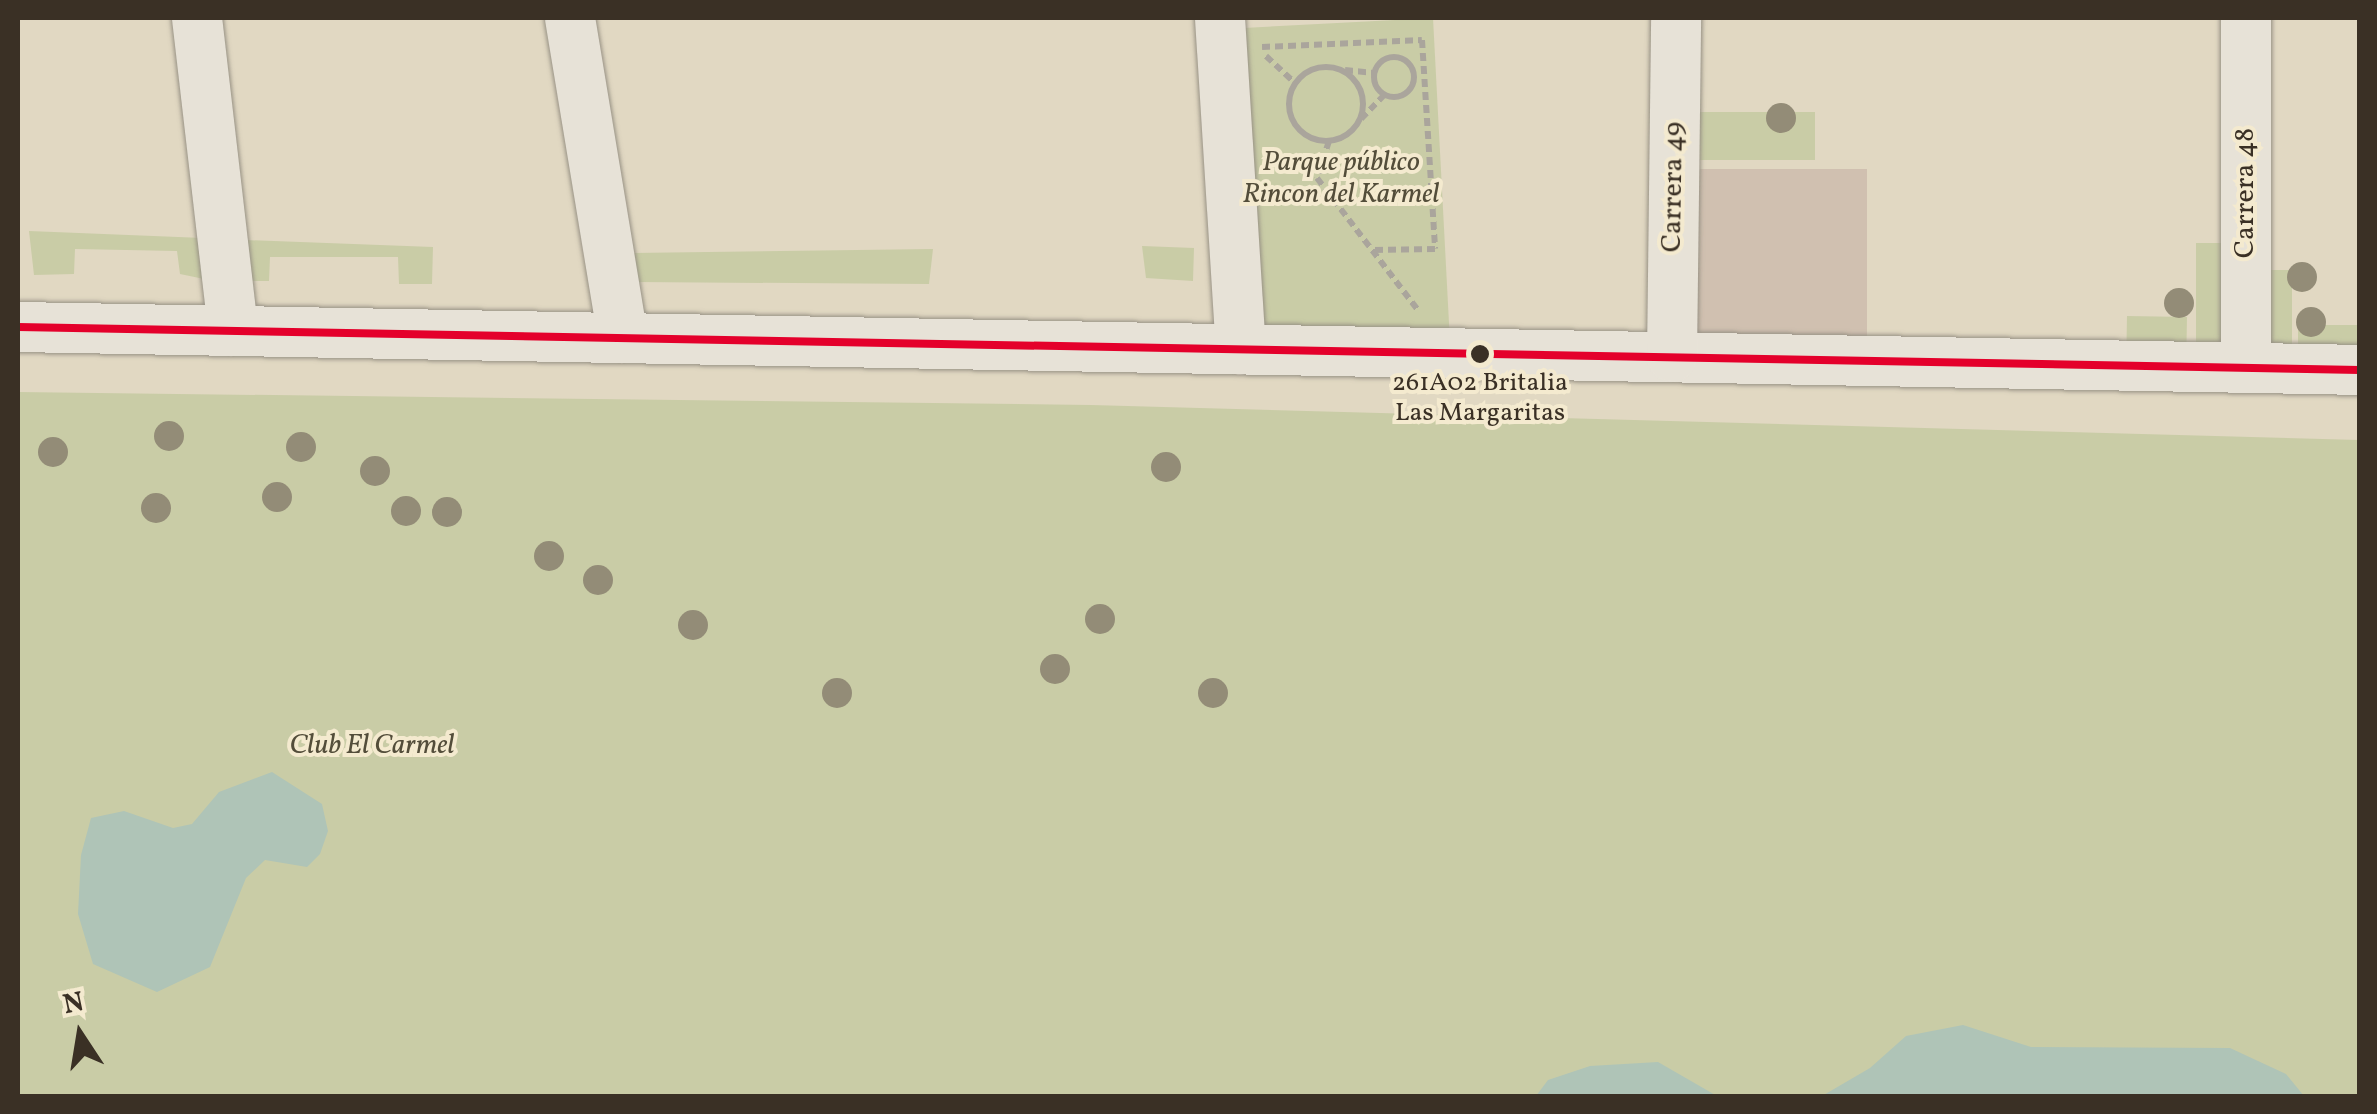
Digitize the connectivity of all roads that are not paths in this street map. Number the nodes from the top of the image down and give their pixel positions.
1 (196, 18) edge
2 (570, 18) edge
3 (1676, 18) edge
4 (2246, 18) edge
5 (1238, 32) edge
6 (18, 327) edge
7 (233, 331) junction
8 (623, 338) junction
9 (1241, 349) junction
10 (1672, 358) junction
11 (2246, 368) junction
12 (2360, 370) edge

1 - 7 street
2 - 8 street
3 - 10 street, Carrera 49
4 - 11 street, Carrera 48
5 - 9 street
6 - 7 street
7 - 8 street
8 - 9 street
9 - 10 street
10 - 11 street
11 - 12 street

